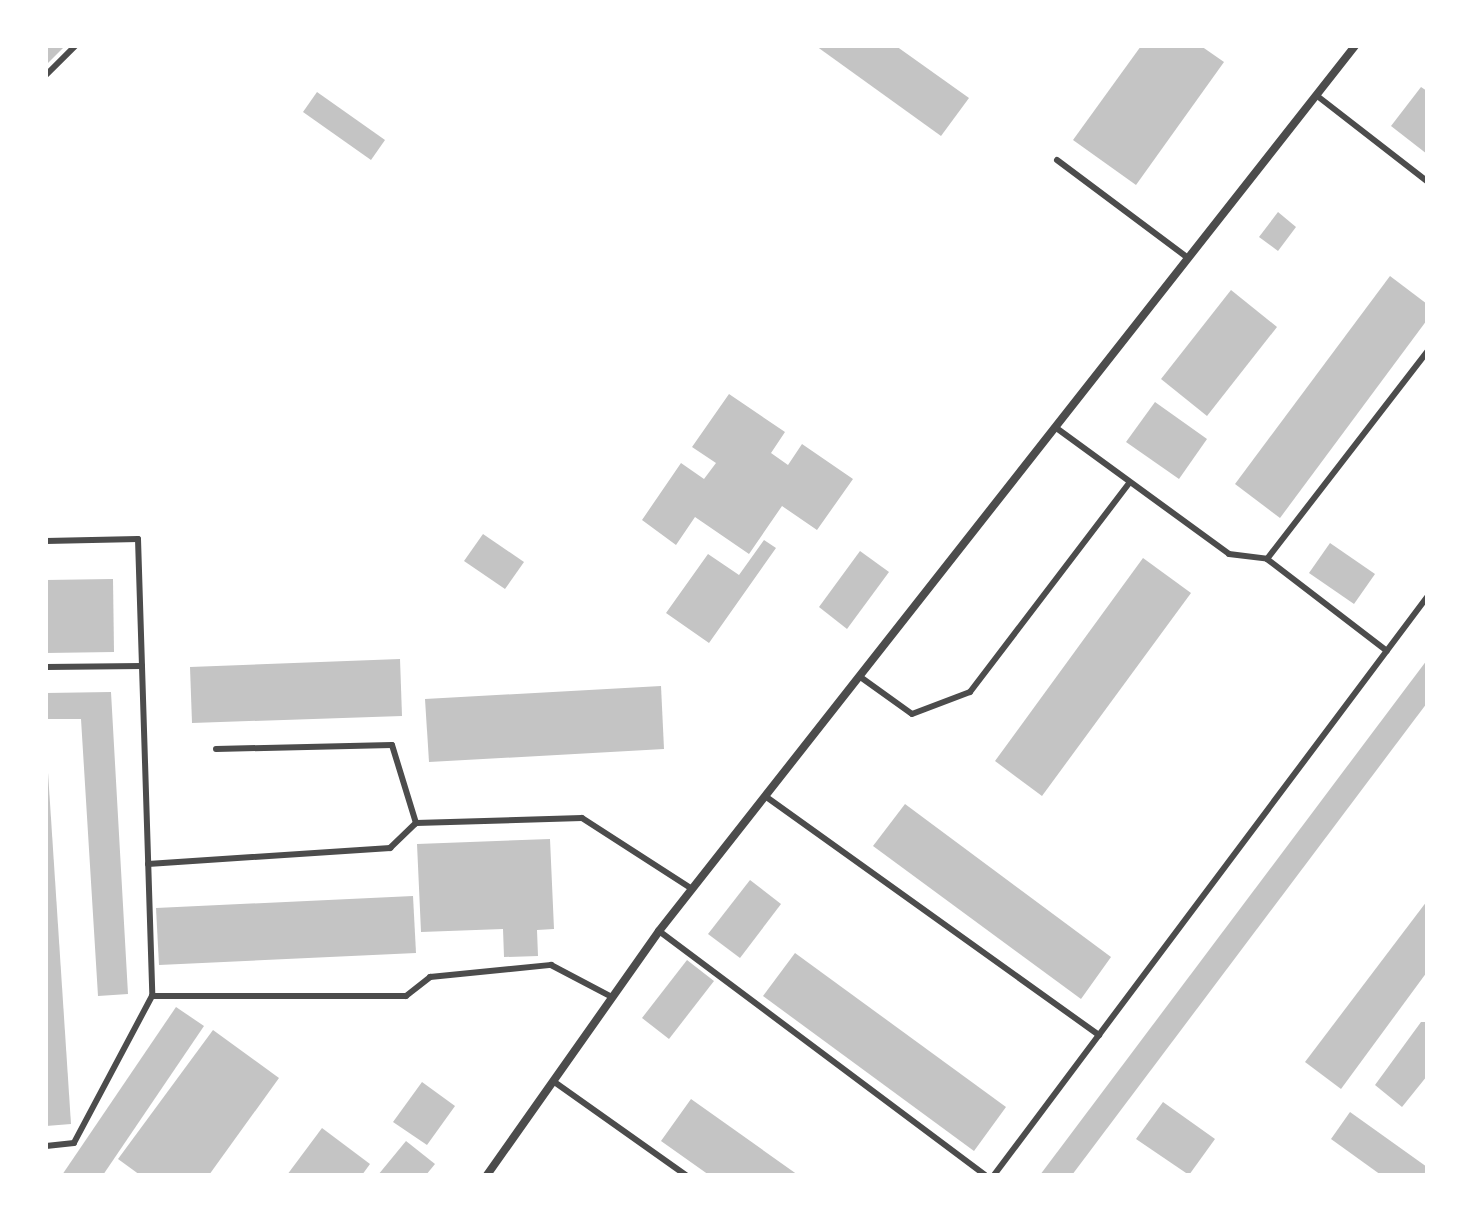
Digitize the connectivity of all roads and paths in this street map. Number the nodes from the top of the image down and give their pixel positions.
1 (75, 46) edge
2 (1355, 46) edge
3 (46, 75) edge
4 (1316, 95) junction
5 (1057, 160) dead end
6 (1427, 181) edge
7 (1188, 258) junction
8 (1427, 352) edge
9 (1055, 427) junction
10 (1129, 483) junction
11 (46, 541) edge
12 (1267, 559) junction
13 (1427, 597) edge
14 (1387, 651) junction
15 (142, 666) junction
16 (46, 667) edge
17 (859, 676) junction
18 (216, 749) dead end
19 (765, 796) junction
20 (416, 823) junction
21 (148, 864) junction
22 (692, 889) junction
23 (659, 931) junction
24 (152, 996) junction
25 (612, 997) junction
26 (1099, 1035) junction
27 (553, 1081) junction
28 (46, 1146) edge
29 (487, 1175) edge
30 (686, 1175) edge
31 (985, 1175) edge
32 (994, 1175) edge

1 - 3 lane
2 - 4 street
4 - 6 lane
4 - 7 street
5 - 7 lane
7 - 9 street
8 - 12 lane
9 - 10 lane
9 - 17 street
10 - 12 lane
10 - 17 lane
11 - 15 lane
12 - 14 lane
13 - 14 lane
14 - 26 lane
15 - 16 lane
15 - 21 lane
17 - 19 street
18 - 20 lane
19 - 22 street
19 - 26 lane
20 - 21 lane
20 - 22 lane
21 - 24 lane
22 - 23 street
23 - 25 street
23 - 31 lane
24 - 25 lane
24 - 28 lane
25 - 27 street
26 - 32 lane
27 - 29 street
27 - 30 lane

